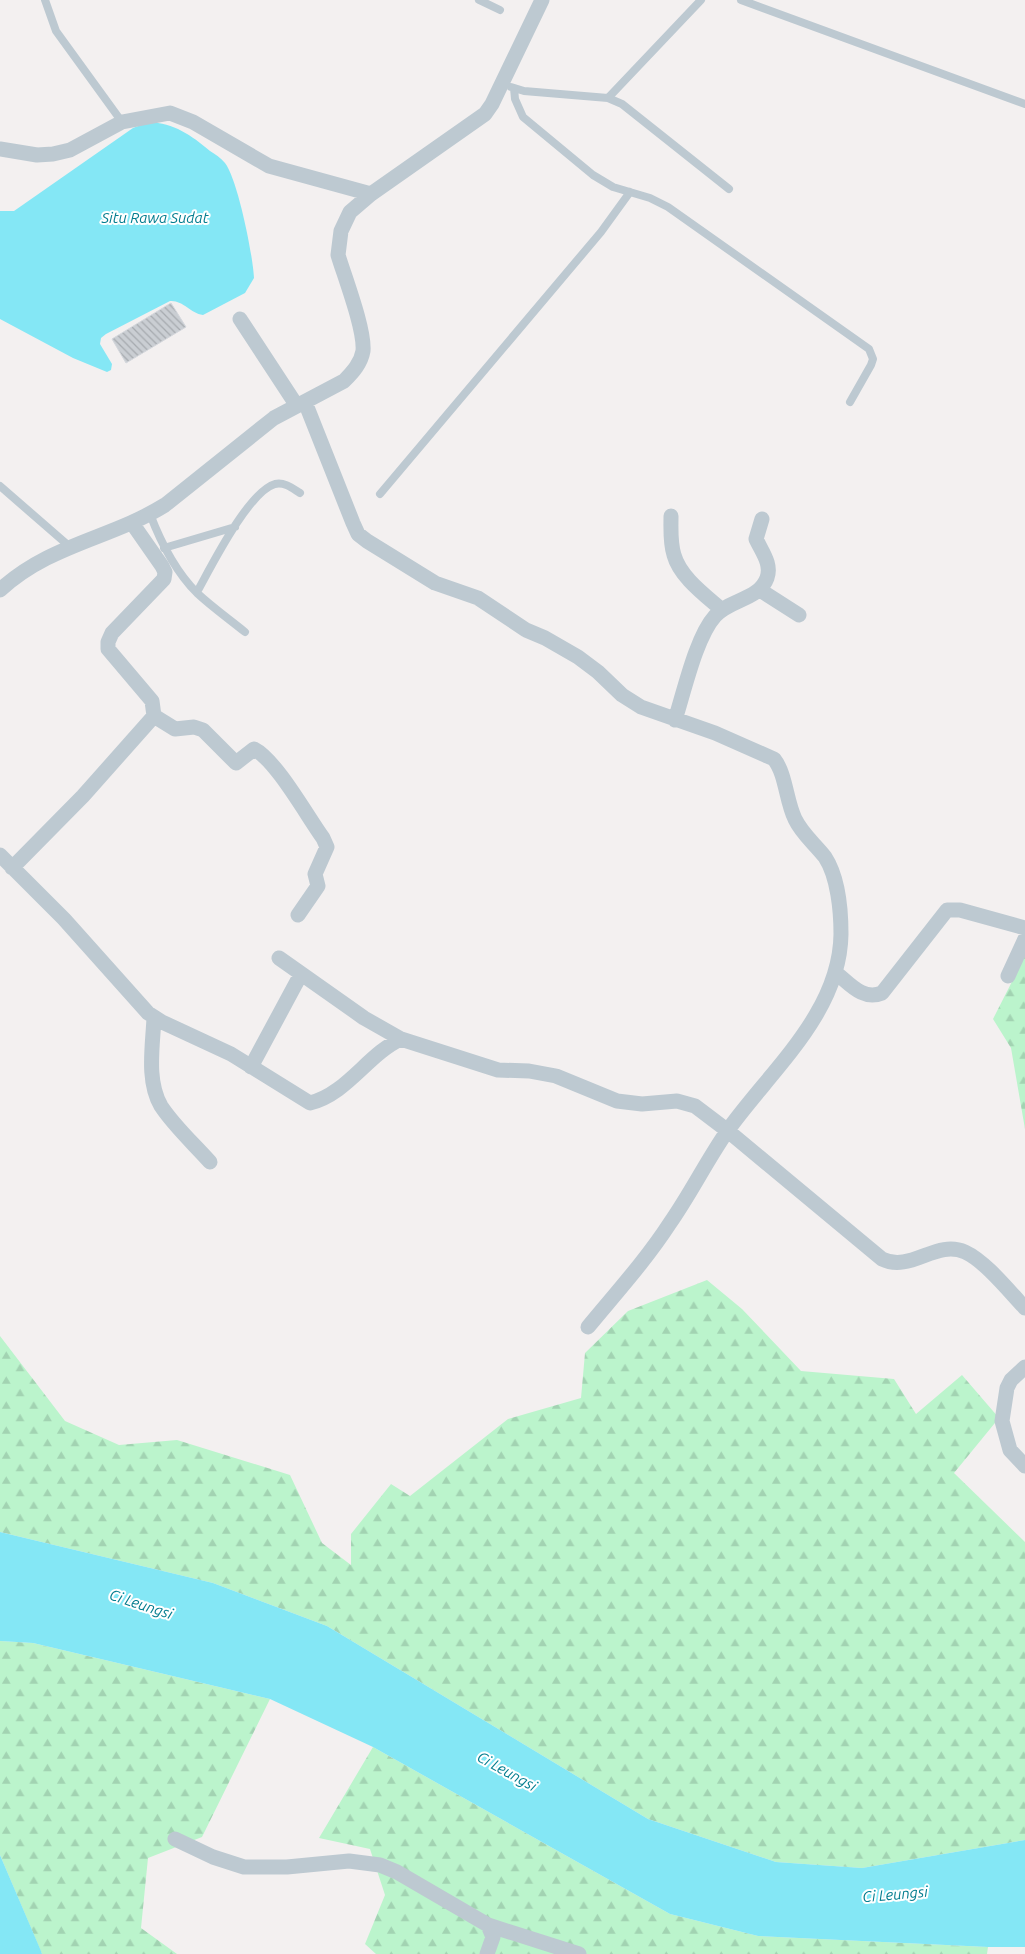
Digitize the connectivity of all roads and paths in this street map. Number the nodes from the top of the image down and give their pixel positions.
1 (45, 0) edge
2 (479, 0) edge
3 (542, 0) edge
4 (701, 0) edge
5 (741, 0) edge
6 (500, 10) dead end
7 (508, 86) junction
8 (608, 98) junction
9 (1025, 104) edge
10 (122, 122) junction
11 (0, 149) edge
12 (729, 189) dead end
13 (630, 192) junction
14 (371, 194) junction
15 (240, 319) dead end
16 (850, 402) dead end
17 (301, 404) junction
18 (0, 486) edge
19 (300, 493) dead end
20 (380, 494) dead end
21 (150, 514) junction
22 (671, 516) dead end
23 (762, 519) dead end
24 (132, 523) junction
25 (235, 527) junction
26 (69, 546) junction
27 (164, 548) junction
28 (0, 590) edge
29 (760, 590) junction
30 (197, 592) junction
31 (722, 610) junction
32 (799, 614) dead end
33 (245, 632) dead end
34 (154, 716) junction
35 (674, 720) junction
36 (0, 855) edge
37 (12, 868) junction
38 (298, 915) dead end
39 (1025, 928) edge
40 (1025, 939) edge
41 (279, 958) dead end
42 (835, 972) junction
43 (301, 974) junction
44 (1008, 976) dead end
45 (154, 1017) junction
46 (401, 1038) junction
47 (251, 1067) junction
48 (728, 1130) junction
49 (210, 1162) dead end
50 (1025, 1308) edge
51 (588, 1327) dead end
52 (1025, 1367) edge
53 (1025, 1466) edge
54 (175, 1838) dead end
55 (488, 1925) junction
56 (487, 1954) edge
57 (579, 1954) edge

1 - 10 lane
2 - 6 lane
3 - 7 street
4 - 8 lane
5 - 9 lane
7 - 8 lane
7 - 13 lane
7 - 14 street
8 - 12 lane
10 - 11 street
10 - 14 street
13 - 16 lane
13 - 20 lane
14 - 17 street
15 - 17 street
17 - 21 street
17 - 35 street
18 - 26 lane
19 - 25 lane
21 - 24 street
21 - 27 lane
22 - 31 street
23 - 29 street
24 - 26 street
24 - 34 street
25 - 27 lane
25 - 30 lane
26 - 28 street
27 - 30 lane
29 - 31 street
29 - 32 street
30 - 33 lane
31 - 35 street
34 - 37 street
34 - 38 street
35 - 42 street
36 - 37 street
37 - 45 street
39 - 42 street
40 - 44 street
41 - 43 street
42 - 48 street
43 - 46 street
43 - 47 street
45 - 47 street
45 - 49 street
46 - 47 street
46 - 48 street
48 - 50 street
48 - 51 street
52 - 53 street
54 - 55 street
55 - 56 street
55 - 57 street

